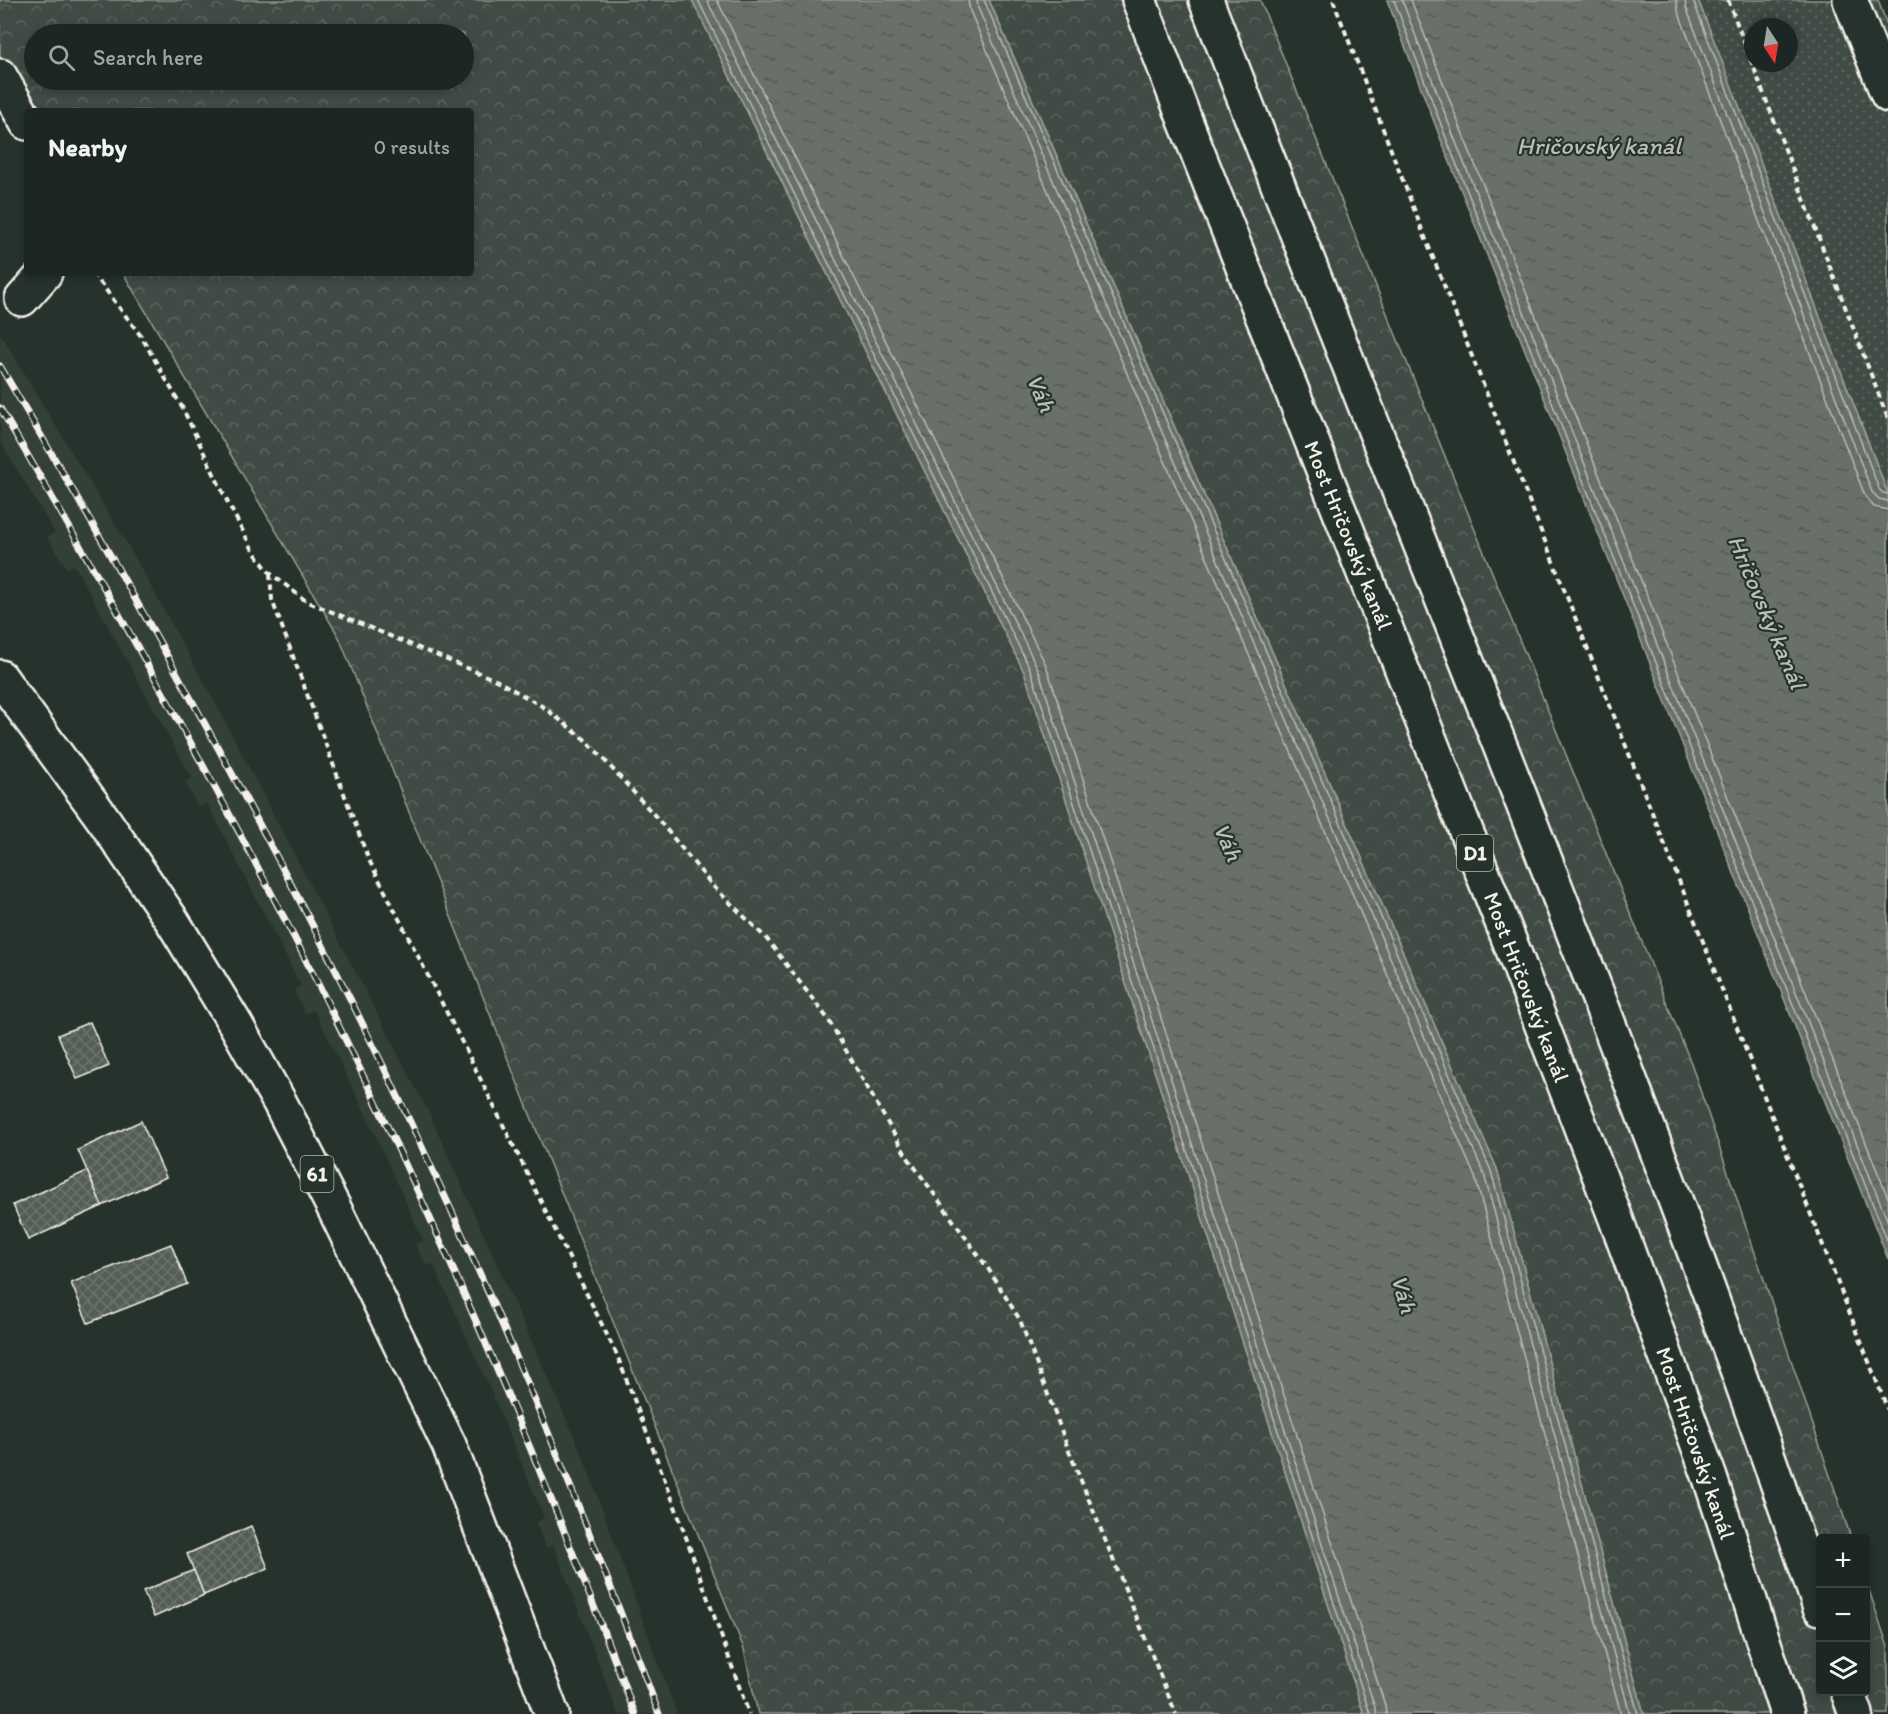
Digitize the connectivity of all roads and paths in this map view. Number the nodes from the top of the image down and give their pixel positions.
1 (1140, 0) edge
2 (1206, 0) edge
3 (1333, 0) edge
4 (1728, 0) edge
5 (1850, 0) edge
6 (0, 76) edge
7 (1888, 95) edge
8 (24, 118) edge
9 (42, 276) edge
10 (95, 276) edge
11 (22, 299) dead end
12 (1888, 419) edge
13 (270, 573) junction
14 (0, 677) edge
15 (1888, 1410) edge
16 (1816, 1593) edge
17 (1849, 1696) edge
18 (552, 1714) edge
19 (749, 1714) edge
20 (1176, 1714) edge
21 (1787, 1714) edge
22 (1856, 1714) edge

1 - 21 main road, Most Hričovský kanál / D1
2 - 16 main road
3 - 15 path
4 - 12 path
5 - 7 main road
6 - 8 main road
9 - 11 main road
10 - 13 path
13 - 19 path
13 - 20 path
14 - 18 main road, 61
17 - 22 main road

